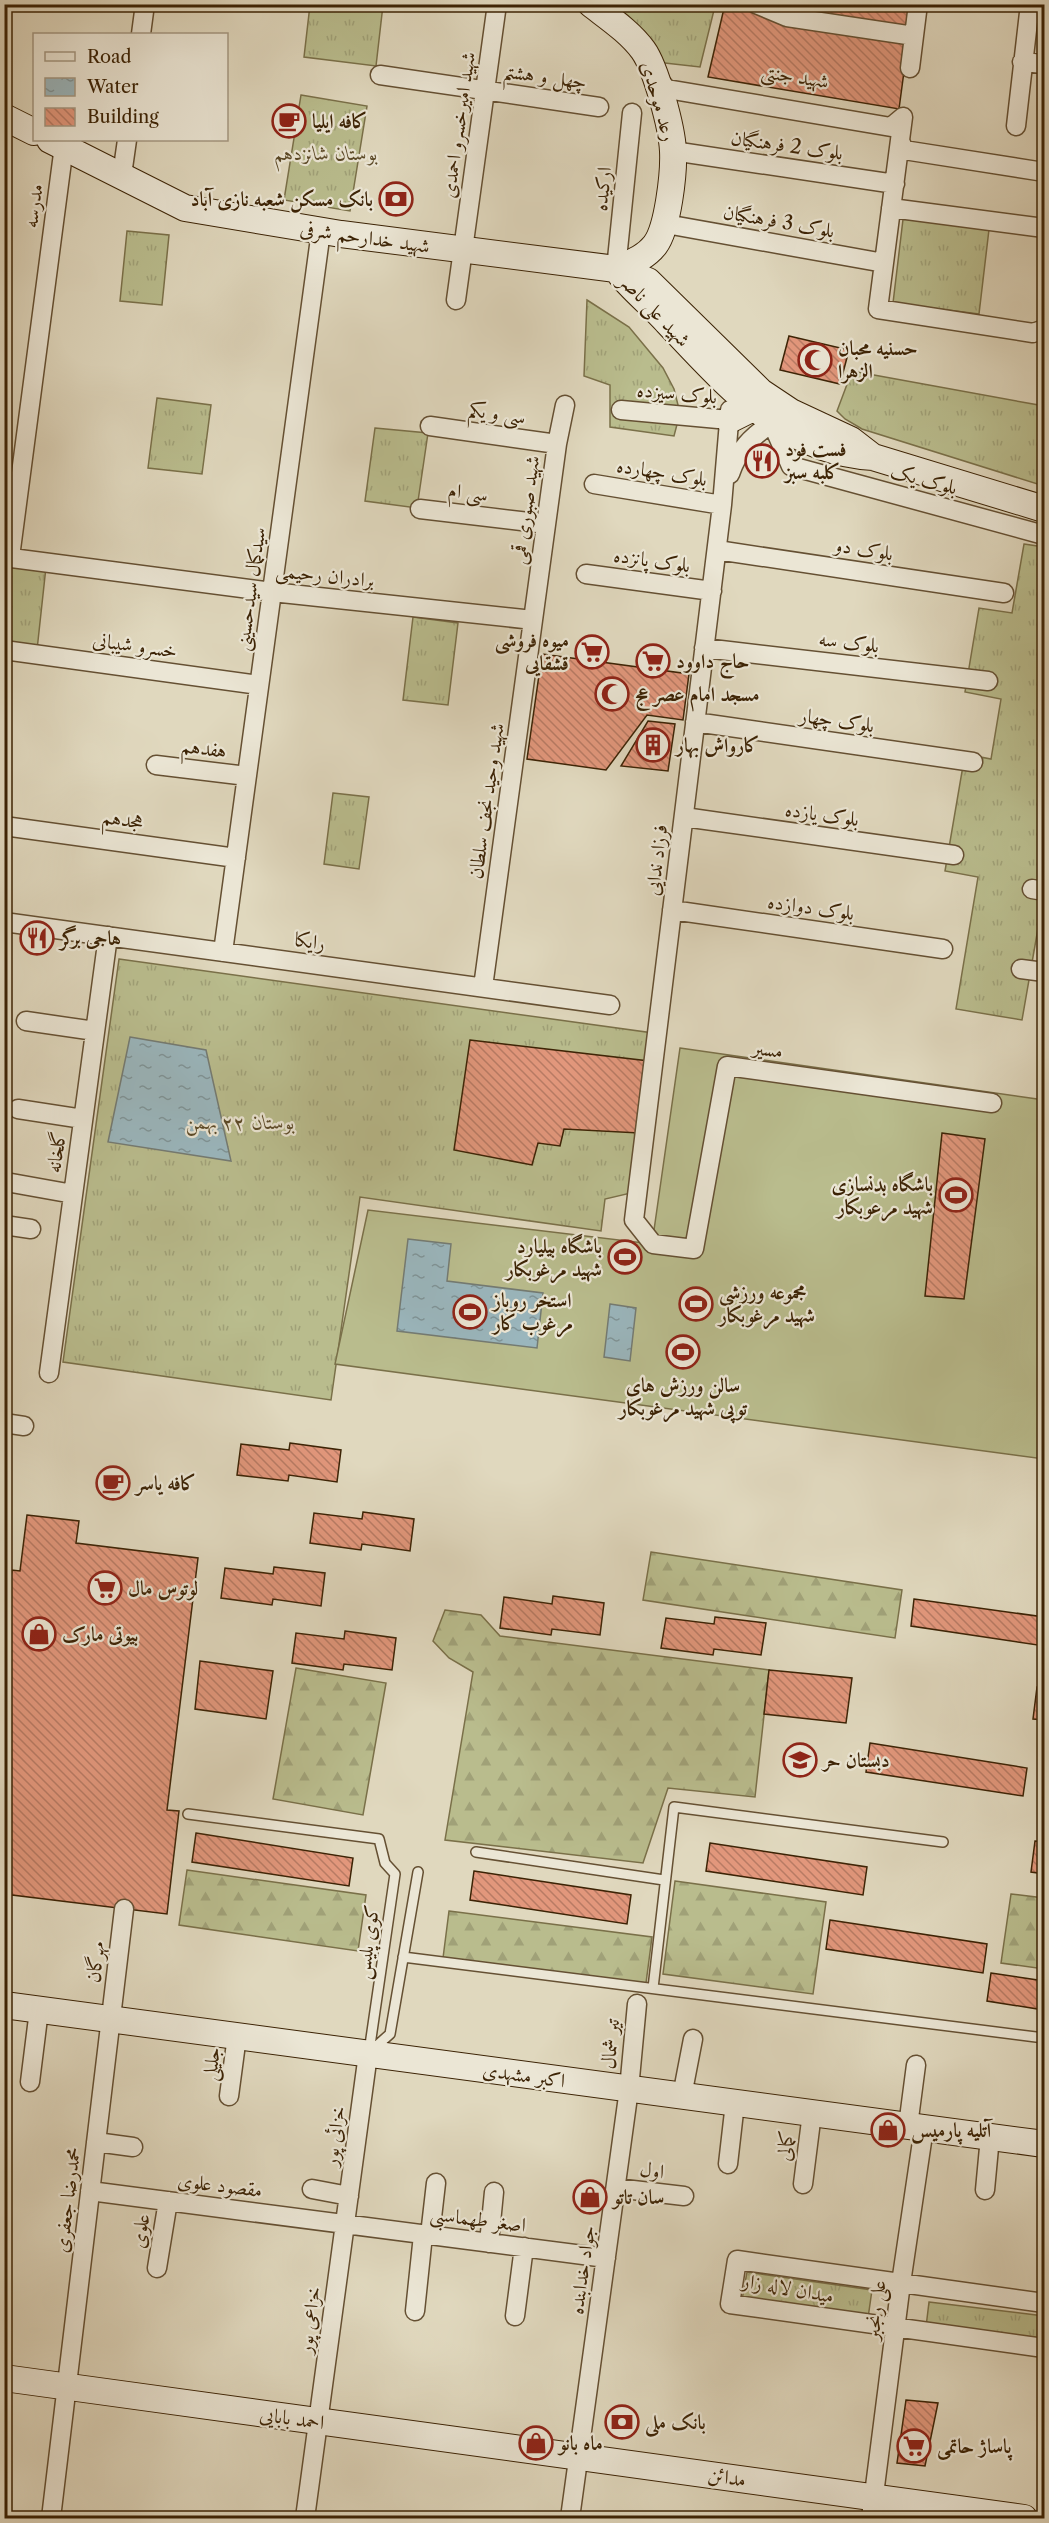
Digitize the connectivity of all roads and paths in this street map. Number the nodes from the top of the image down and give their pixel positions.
1 (146, 4) edge
2 (497, 4) edge
3 (591, 4) edge
4 (756, 4) edge
5 (918, 4) edge
6 (1029, 4) edge
7 (141, 33) edge
8 (914, 36) junction
9 (1022, 62) junction
10 (1044, 64) edge
11 (910, 68) dead end
12 (381, 75) dead end
13 (656, 76) junction
14 (485, 90) junction
15 (599, 107) dead end
16 (632, 113) dead end
17 (4, 117) edge
18 (1016, 126) dead end
19 (33, 132) edge
20 (127, 141) edge
21 (900, 141) junction
22 (57, 143) edge
23 (673, 151) junction
24 (1044, 162) edge
25 (1044, 172) edge
26 (122, 176) junction
27 (894, 184) junction
28 (891, 208) junction
29 (666, 224) junction
30 (1044, 228) edge
31 (321, 231) junction
32 (463, 252) junction
33 (884, 263) junction
34 (616, 269) junction
35 (456, 300) dead end
36 (1044, 329) edge
37 (732, 391) junction
38 (565, 405) dead end
39 (762, 408) junction
40 (621, 410) dead end
41 (729, 420) junction
42 (430, 426) dead end
43 (557, 444) junction
44 (594, 484) dead end
45 (722, 505) junction
46 (420, 509) dead end
47 (1044, 509) edge
48 (546, 524) junction
49 (1044, 535) edge
50 (717, 550) junction
51 (7, 557) edge
52 (586, 574) dead end
53 (712, 591) junction
54 (272, 592) junction
55 (1004, 593) dead end
56 (533, 620) junction
57 (705, 648) junction
58 (4, 650) edge
59 (988, 681) dead end
60 (259, 685) junction
61 (695, 722) junction
62 (973, 762) dead end
63 (156, 765) dead end
64 (247, 776) junction
65 (684, 817) junction
66 (4, 826) edge
67 (954, 855) dead end
68 (236, 858) junction
69 (672, 910) junction
70 (4, 922) edge
71 (108, 936) junction
72 (943, 949) dead end
73 (223, 952) junction
74 (1021, 969) dead end
75 (1044, 972) edge
76 (483, 987) junction
77 (610, 1005) dead end
78 (26, 1021) dead end
79 (95, 1031) junction
80 (992, 1103) dead end
81 (18, 1109) dead end
82 (83, 1119) junction
83 (6, 1182) dead end
84 (73, 1194) junction
85 (4, 1225) edge
86 (31, 1229) dead end
87 (652, 1244) joint
88 (49, 1373) dead end
89 (4, 1423) edge
90 (24, 1426) dead end
91 (188, 1814) dead end
92 (943, 1842) dead end
93 (476, 1852) dead end
94 (418, 1872) dead end
95 (664, 1880) junction
96 (124, 1909) dead end
97 (403, 1957) junction
98 (653, 1988) junction
99 (637, 2004) dead end
100 (4, 2005) edge
101 (39, 2010) junction
102 (111, 2020) junction
103 (237, 2037) junction
104 (1044, 2038) edge
105 (693, 2039) dead end
106 (368, 2054) junction
107 (916, 2065) dead end
108 (30, 2082) dead end
109 (629, 2089) junction
110 (229, 2096) dead end
111 (682, 2096) junction
112 (735, 2103) junction
113 (812, 2113) junction
114 (916, 2127) junction
115 (990, 2137) junction
116 (96, 2142) junction
117 (1044, 2144) edge
118 (133, 2147) dead end
119 (728, 2164) dead end
120 (436, 2183) dead end
121 (803, 2184) dead end
122 (616, 2188) junction
123 (312, 2189) dead end
124 (985, 2190) dead end
125 (90, 2191) junction
126 (494, 2192) dead end
127 (349, 2196) junction
128 (684, 2196) dead end
129 (168, 2201) junction
130 (345, 2224) junction
131 (427, 2235) junction
132 (489, 2243) junction
133 (524, 2247) junction
134 (606, 2258) junction
135 (157, 2268) dead end
136 (901, 2283) junction
137 (1044, 2303) edge
138 (415, 2311) dead end
139 (516, 2316) dead end
140 (896, 2327) junction
141 (1044, 2348) edge
142 (4, 2378) edge
143 (67, 2387) junction
144 (318, 2421) junction
145 (580, 2457) junction
146 (872, 2508) edge
147 (51, 2518) edge
148 (305, 2518) edge
149 (570, 2518) edge
150 (1024, 2518) edge

1 - 7 street
2 - 14 street, شهید امیرخسرو احمدی
3 - 13 street, رعد موحدی
4 - 8 street
5 - 8 street
6 - 9 street
8 - 11 street
9 - 10 street
9 - 18 street
12 - 14 street, چهل و هشتم
13 - 21 street, شهید جنتی
13 - 23 street, رعد موحدی
14 - 15 street, چهل و هشتم
14 - 32 street, شهید امیرخسرو احمدی
16 - 34 street, ارکیده
17 - 19 street
20 - 26 street
21 - 24 street
21 - 25 street
21 - 27 street, شهید جنتی
22 - 26 street, شهید خدارحم شرفی
22 - 51 street, مدرسه
23 - 27 street, بلوک 2 فرهنگیان
23 - 29 street, رعد موحدی
26 - 31 street, شهید خدارحم شرفی
27 - 28 street, شهید جنتی
28 - 30 street
28 - 33 street, شهید جنتی
29 - 33 street, بلوک 3 فرهنگیان
29 - 34 street, رعد موحدی
31 - 32 street, شهید خدارحم شرفی
31 - 54 street, سیدکمال سیدحسینی
32 - 34 street, شهید خدارحم شرفی
32 - 35 street, شهید امیرخسرو احمدی
33 - 36 street, شهید جنتی
34 - 37 street, شهید علی ناصر
34 - 39 street, شهید علی ناصر
37 - 39 street, شهید علی ناصر
37 - 41 street
38 - 43 street, شهید صبوری قمی
39 - 41 street
39 - 45 street
39 - 47 street, شهید علی ناصر
39 - 49 street, بلوک یک
40 - 41 street, بلوک سیزده
41 - 45 street
42 - 43 street, سی و یکم
43 - 48 street, شهید صبوری قمی
44 - 45 street, بلوک چهارده
45 - 50 street, فرزاد ندایی
46 - 48 street, سی ام
48 - 56 street, شهید صبوری قمی
50 - 53 street, فرزاد ندایی
50 - 55 street, بلوک دو
51 - 54 street, برادران رحیمی
52 - 53 street, بلوک پانزده
53 - 57 street, فرزاد ندایی
54 - 56 street, برادران رحیمی
54 - 60 street, سیدکمال سیدحسینی
56 - 76 street, شهید وحید نجف سلطان
57 - 59 street, بلوک سه
57 - 61 street, فرزاد ندایی
58 - 60 street, خسرو شیبانی
60 - 64 street, سیدکمال سیدحسینی
61 - 62 street, بلوک چهار
61 - 65 street, فرزاد ندایی
63 - 64 street, هفدهم
64 - 68 street, سیدکمال سیدحسینی
65 - 67 street, بلوک یازده
65 - 69 street, فرزاد ندایی
66 - 68 street, هجدهم
68 - 73 street, سیدکمال سیدحسینی
69 - 72 street, بلوک دوازده
69 - 87 street, فرزاد ندایی
70 - 71 street, رایکا
71 - 73 street, رایکا
71 - 79 street, گلخانه
73 - 76 street, رایکا
74 - 75 street
76 - 77 street, رایکا
78 - 79 street
79 - 82 street, گلخانه
80 - 87 street, مسیر
81 - 82 street
82 - 84 street, گلخانه
83 - 84 street
84 - 88 street, گلخانه
85 - 86 street
89 - 90 street
91 - 106 lane, کوی پلیس
92 - 95 lane
93 - 95 lane
94 - 97 lane, کوی پلیس
95 - 98 lane
96 - 102 street, مهرگان
97 - 98 lane
97 - 106 lane, کوی پلیس
98 - 104 lane
99 - 109 street, تیر شمال
100 - 101 street, اکبر مشهدی
101 - 102 street, اکبر مشهدی
101 - 108 street
102 - 103 street, اکبر مشهدی
102 - 116 street, محمدرضا جعفری
103 - 106 street, اکبر مشهدی
103 - 110 street, جلیلی
105 - 111 street
106 - 109 street, اکبر مشهدی
106 - 127 street, خزائی پور
107 - 114 street, علی رنجبر
109 - 111 street, اکبر مشهدی
109 - 122 street, جواد خدابنده
111 - 112 street, اکبر مشهدی
112 - 113 street, اکبر مشهدی
112 - 119 street
113 - 114 street, اکبر مشهدی
113 - 121 street, کمالی
114 - 115 street, اکبر مشهدی
114 - 136 street, علی رنجبر
115 - 117 street, اکبر مشهدی
115 - 124 street
116 - 118 street
116 - 125 street, محمدرضا جعفری
120 - 131 street
122 - 128 street, اول
122 - 134 street, جواد خدابنده
123 - 127 street
125 - 129 street, مقصود علوی
125 - 143 street, محمدرضا جعفری
126 - 132 street
127 - 130 street, خزائی پور
129 - 130 street, مقصود علوی
129 - 135 street, علوی
130 - 131 street, اصغر طهماسبی
130 - 144 street, خزاعی پور
131 - 132 street, اصغر طهماسبی
131 - 138 street
132 - 133 street, اصغر طهماسبی
133 - 134 street, اصغر طهماسبی
133 - 139 street
134 - 145 street, جواد خدابنده
136 - 137 street, میدان لاله زار
136 - 140 street, علی رنجبر
136 - 140 street, میدان لاله زار
140 - 141 street, میدان لاله زار
140 - 146 street, علی رنجبر
142 - 143 street, احمد بابایی
143 - 144 street, احمد بابایی
143 - 147 street, محمدرضا جعفری
144 - 145 street, احمد بابایی
144 - 148 street, خزاعی پور
145 - 146 street, مدائن
145 - 149 street, جواد خدابنده
146 - 150 street

